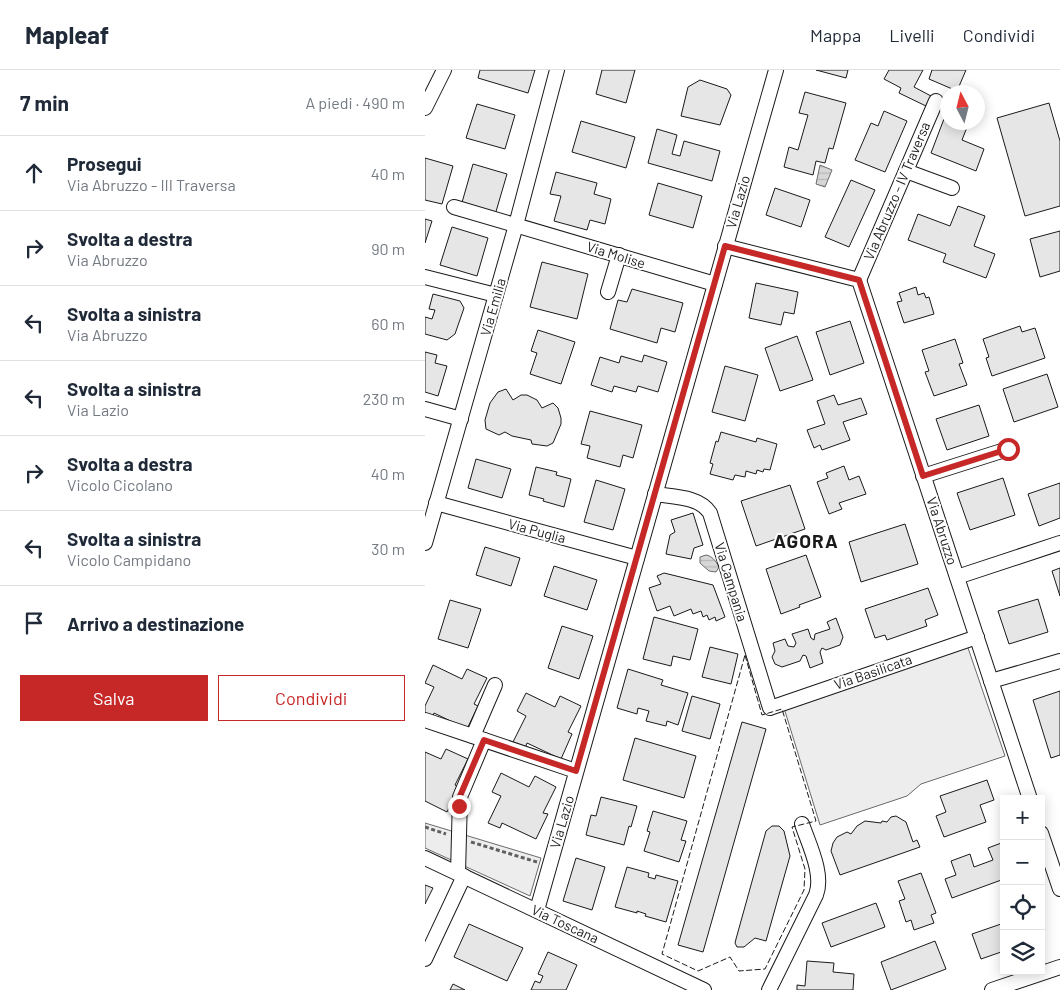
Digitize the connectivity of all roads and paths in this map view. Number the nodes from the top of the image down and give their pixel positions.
1 (444, 70) edge
2 (557, 70) edge
3 (775, 70) edge
4 (936, 101) dead end
5 (425, 108) edge
6 (906, 171) junction
7 (952, 188) dead end
8 (454, 207) dead end
9 (517, 225) junction
10 (725, 246) junction
11 (619, 256) junction
12 (425, 277) edge
13 (859, 280) junction
14 (715, 284) junction
15 (608, 292) dead end
16 (496, 295) junction
17 (425, 409) edge
18 (461, 419) junction
19 (1008, 449) dead end
20 (923, 476) junction
21 (655, 494) junction
22 (436, 503) junction
23 (425, 543) edge
24 (1060, 543) edge
25 (637, 558) junction
26 (957, 577) junction
27 (977, 637) junction
28 (1060, 661) edge
29 (991, 682) junction
30 (495, 685) dead end
31 (770, 708) joint
32 (425, 720) edge
33 (479, 738) junction
34 (576, 771) junction
35 (1029, 795) edge
36 (802, 824) dead end
37 (425, 828) edge
38 (459, 838) junction
39 (1043, 840) edge
40 (425, 858) edge
41 (549, 866) junction
42 (461, 875) junction
43 (1060, 889) edge
44 (537, 910) junction
45 (425, 959) edge
46 (1060, 968) edge
47 (1007, 988) edge
48 (704, 990) edge
49 (769, 990) edge
50 (992, 990) edge

1 - 5 street
2 - 9 street, Via Emilia
3 - 10 street, Via Lazio
4 - 6 street, Via Abruzzo - IV Traversa
6 - 7 street
6 - 13 street, Via Abruzzo - IV Traversa
8 - 9 street, Via Molise
9 - 11 street, Via Molise
9 - 16 street, Via Emilia
10 - 13 street
10 - 14 street, Via Lazio
11 - 14 street, Via Molise
11 - 15 street
12 - 16 street
13 - 20 street, Via Abruzzo
14 - 21 street, Via Lazio
16 - 18 street, Via Emilia
17 - 18 street
18 - 22 street, Via Emilia
19 - 20 street
20 - 26 street, Via Abruzzo
21 - 25 street, Via Lazio
21 - 31 street, Via Campania
22 - 23 street, Via Emilia
22 - 25 street, Via Puglia
24 - 26 street
25 - 34 street, Via Lazio
26 - 27 street, Via Abruzzo
27 - 29 street, Via Abruzzo
27 - 31 street, Via Basilicata
28 - 29 street
29 - 35 street, Via Abruzzo
30 - 33 street
32 - 33 street
33 - 34 street
33 - 38 street
34 - 41 street, Via Lazio
36 - 49 street
37 - 38 path
38 - 41 path
38 - 42 street
39 - 43 street
40 - 42 street, Via Toscana
41 - 44 street, Via Lazio
42 - 44 street, Via Toscana
42 - 45 street
44 - 48 street, Via Toscana
46 - 47 street
47 - 50 street

